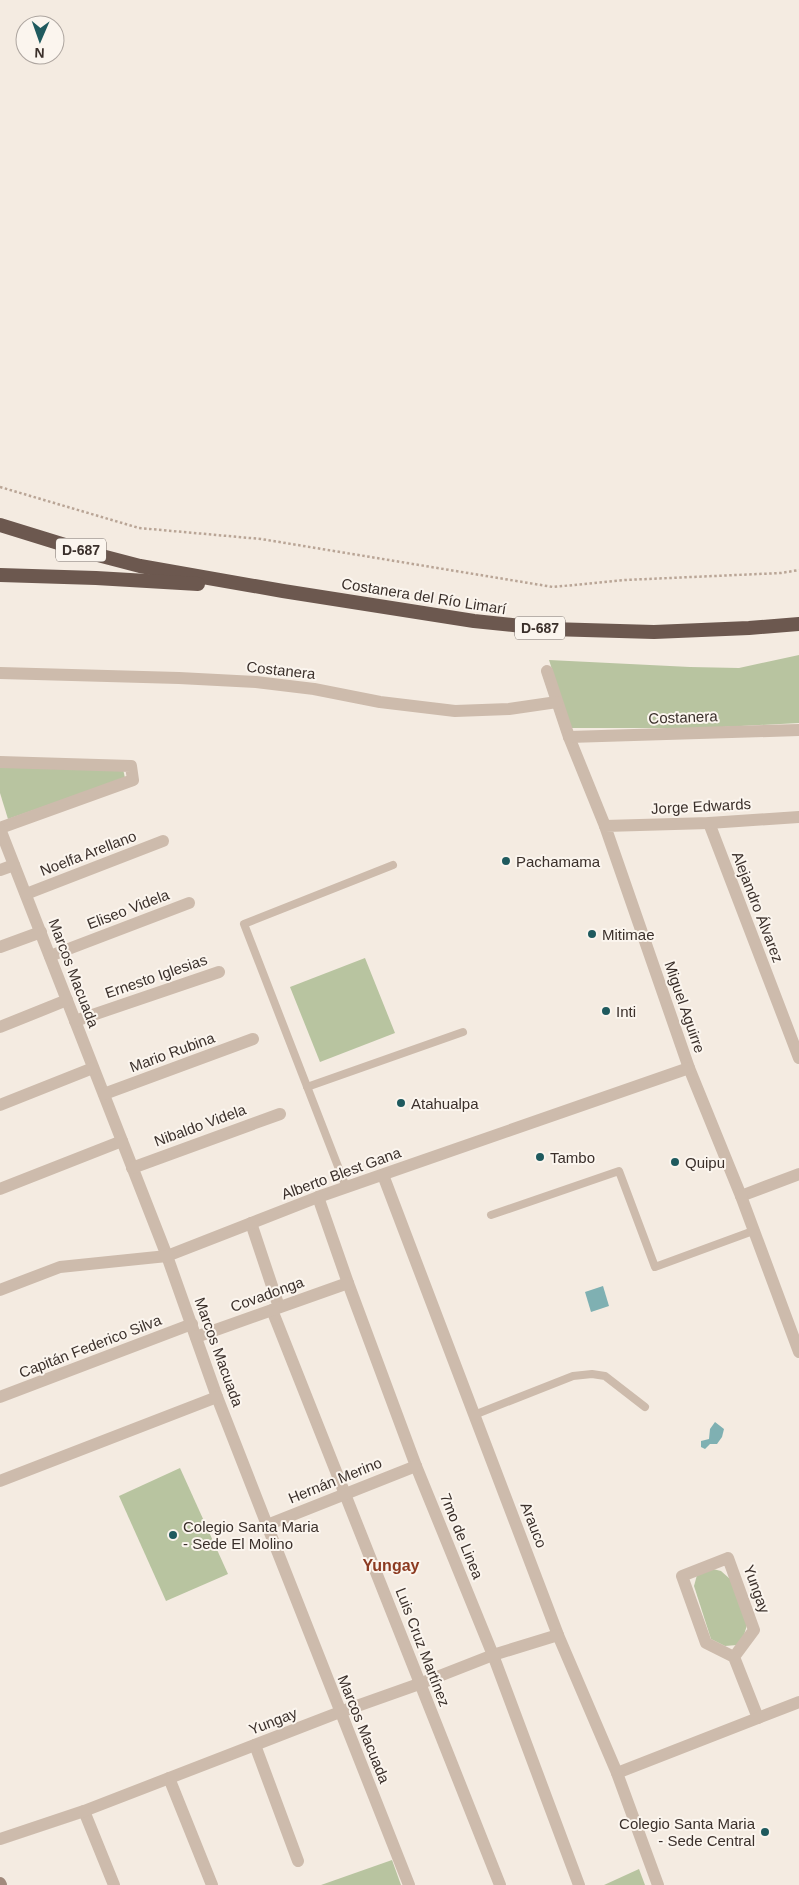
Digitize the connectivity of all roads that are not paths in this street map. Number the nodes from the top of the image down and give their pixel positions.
1 (0, 525) edge
2 (0, 575) edge
3 (283, 591) junction
4 (799, 624) edge
5 (547, 671) dead end
6 (0, 673) edge
7 (557, 702) junction
8 (799, 730) edge
9 (569, 737) junction
10 (0, 762) edge
11 (799, 816) edge
12 (709, 823) junction
13 (605, 826) junction
14 (0, 828) edge
15 (163, 841) dead end
16 (14, 865) junction
17 (393, 865) dead end
18 (0, 870) edge
19 (26, 894) junction
20 (189, 903) dead end
21 (41, 932) junction
22 (0, 947) edge
23 (50, 956) junction
24 (219, 972) dead end
25 (67, 1000) junction
26 (75, 1022) junction
27 (0, 1027) edge
28 (463, 1032) dead end
29 (253, 1039) dead end
30 (799, 1058) edge
31 (93, 1068) junction
32 (689, 1068) junction
33 (307, 1087) junction
34 (104, 1094) junction
35 (0, 1105) edge
36 (280, 1114) dead end
37 (122, 1142) junction
38 (132, 1168) junction
39 (799, 1174) edge
40 (383, 1175) junction
41 (346, 1187) junction
42 (0, 1189) edge
43 (741, 1196) junction
44 (318, 1197) junction
45 (492, 1215) dead end
46 (251, 1222) junction
47 (753, 1230) junction
48 (167, 1256) junction
49 (348, 1283) junction
50 (0, 1290) edge
51 (276, 1308) junction
52 (194, 1331) junction
53 (799, 1352) edge
54 (0, 1397) edge
55 (218, 1397) junction
56 (645, 1407) dead end
57 (474, 1415) junction
58 (416, 1466) junction
59 (0, 1480) edge
60 (345, 1492) junction
61 (266, 1525) junction
62 (558, 1635) junction
63 (493, 1655) junction
64 (734, 1658) junction
65 (419, 1684) junction
66 (799, 1702) edge
67 (340, 1712) junction
68 (758, 1718) junction
69 (255, 1745) junction
70 (617, 1772) junction
71 (169, 1778) junction
72 (84, 1812) junction
73 (0, 1839) edge
74 (298, 1861) dead end
75 (114, 1885) edge
76 (212, 1885) edge
77 (409, 1885) edge
78 (500, 1885) edge
79 (579, 1885) edge
80 (658, 1885) edge

1 - 3 highway, Costanera del Río Limarí / D-687
2 - 3 highway, Costanera del Río Limarí / D-687
3 - 4 highway, Costanera del Río Limarí / D-687
5 - 7 street, Miguel Aguirre
6 - 7 street, Costanera
7 - 9 street, Miguel Aguirre
8 - 9 street, Costanera
9 - 13 street, Miguel Aguirre
10 - 14 street
11 - 12 street, Jorge Edwards
12 - 13 street, Jorge Edwards
12 - 30 street, Alejandro Álvarez
13 - 32 street, Miguel Aguirre
14 - 16 street, Marcos Macuada
15 - 19 street, Noelfa Arellano
16 - 18 street
16 - 19 street, Marcos Macuada
17 - 33 lane
19 - 21 street, Marcos Macuada
20 - 23 street, Eliseo Videla
21 - 22 street
21 - 23 street, Marcos Macuada
23 - 25 street, Marcos Macuada
24 - 26 street, Ernesto Iglesias
25 - 26 street, Marcos Macuada
25 - 27 street
26 - 31 street, Marcos Macuada
28 - 33 lane
29 - 34 street, Mario Rubina
31 - 34 street, Marcos Macuada
31 - 35 street
32 - 40 street, Alberto Blest Gana
32 - 43 street, Miguel Aguirre
33 - 41 lane
34 - 37 street, Marcos Macuada
36 - 38 street, Nibaldo Videla
37 - 38 street, Marcos Macuada
37 - 42 street
38 - 48 street, Marcos Macuada
39 - 43 street
40 - 41 street, Alberto Blest Gana
40 - 57 street, Arauco
41 - 44 street, Alberto Blest Gana
43 - 47 street, Miguel Aguirre
44 - 46 street, Alberto Blest Gana
44 - 49 street, 7mo de Linea
45 - 47 lane
46 - 48 street, Alberto Blest Gana
46 - 51 street, Luis Cruz Martínez
47 - 53 street, Miguel Aguirre
48 - 50 street, Alberto Blest Gana
48 - 52 street, Marcos Macuada
49 - 51 street, Covadonga
49 - 58 street, 7mo de Linea
51 - 52 street, Covadonga
51 - 60 street, Luis Cruz Martínez
52 - 54 street, Capitán Federico Silva
52 - 55 street, Marcos Macuada
55 - 59 street
55 - 61 street, Marcos Macuada
56 - 57 lane
57 - 62 street, Arauco
58 - 60 street, Hernán Merino
58 - 63 street, 7mo de Linea
60 - 61 street, Hernán Merino
60 - 65 street, Luis Cruz Martínez
61 - 67 street, Marcos Macuada
62 - 63 street, Yungay
62 - 70 street, Arauco
63 - 65 street, Yungay
63 - 79 street, 7mo de Linea
64 - 64 street, Yungay
64 - 68 street
65 - 67 street, Yungay
65 - 78 street, Luis Cruz Martínez
66 - 68 street
67 - 69 street, Yungay
67 - 77 street, Marcos Macuada
68 - 70 street
69 - 71 street, Yungay
69 - 74 street
70 - 80 street, Arauco
71 - 72 street, Yungay
71 - 76 street
72 - 73 street, Yungay
72 - 75 street

